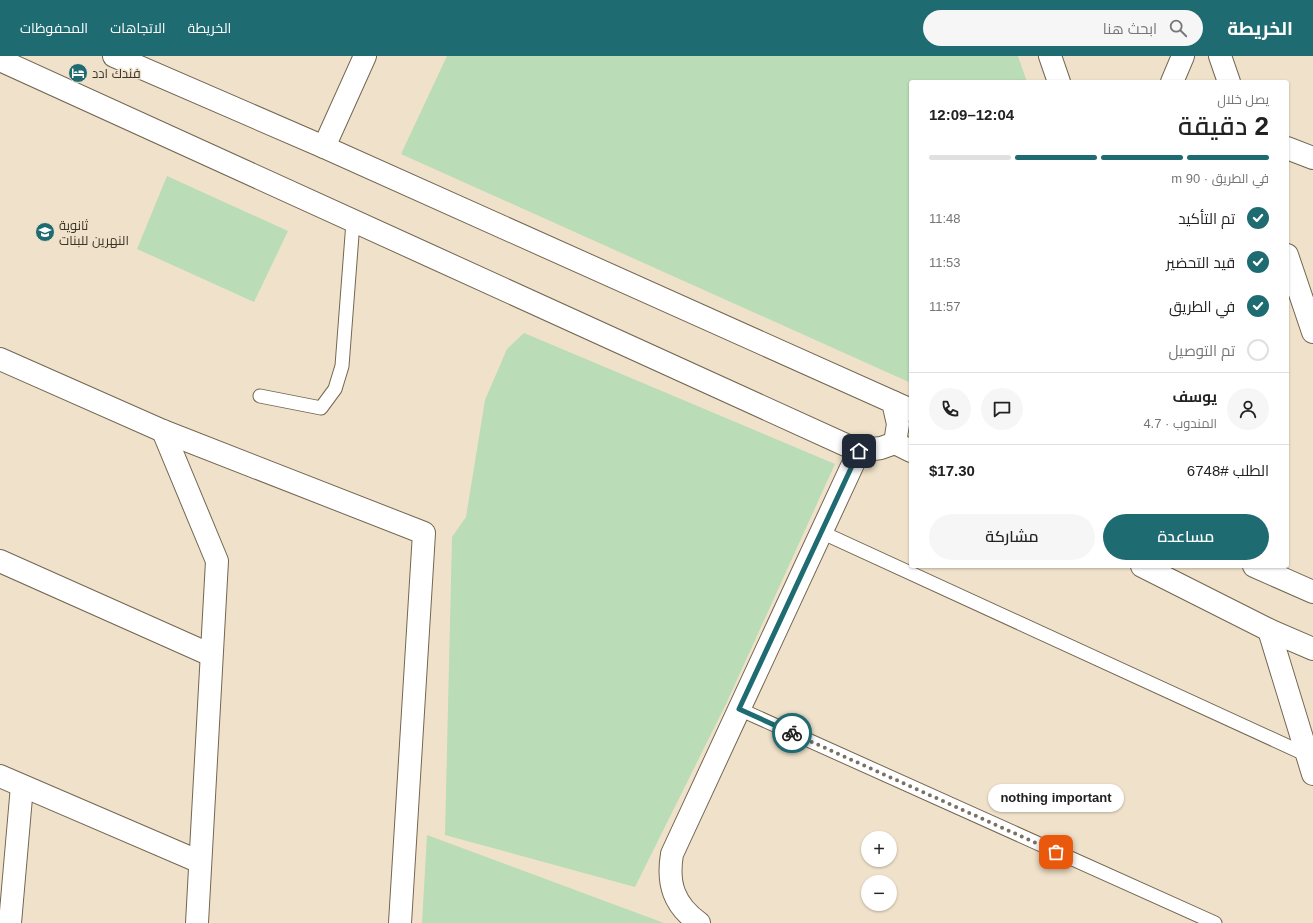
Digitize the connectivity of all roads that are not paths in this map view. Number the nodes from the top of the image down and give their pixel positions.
1 (114, 56) edge
2 (365, 56) edge
3 (1050, 56) edge
4 (1183, 56) edge
5 (1220, 56) edge
6 (0, 60) edge
7 (144, 62) edge
8 (1058, 80) edge
9 (1173, 80) edge
10 (1228, 80) edge
11 (324, 147) junction
12 (1289, 149) edge
13 (1313, 158) edge
14 (353, 222) junction
15 (1289, 261) edge
16 (1313, 332) edge
17 (0, 358) edge
18 (260, 396) dead end
19 (902, 406) edge
20 (163, 431) junction
21 (903, 447) edge
22 (859, 451) junction
23 (821, 532) junction
24 (0, 561) edge
25 (1146, 568) edge
26 (1259, 568) edge
27 (1313, 592) edge
28 (1269, 630) junction
29 (1313, 649) edge
30 (211, 655) junction
31 (739, 709) junction
32 (1310, 764) edge
33 (0, 776) edge
34 (22, 786) junction
35 (200, 862) junction
36 (10, 923) edge
37 (197, 923) edge
38 (400, 923) edge
39 (699, 923) edge
40 (1215, 923) edge

1 - 7 street
2 - 11 street
3 - 8 street
4 - 9 street
5 - 10 street
6 - 14 street
7 - 11 street
11 - 19 street
12 - 13 street
14 - 18 lane
14 - 22 street
15 - 16 street
17 - 20 street
19 - 21 street
20 - 30 street
20 - 38 street
21 - 22 street
22 - 23 street
23 - 31 street
23 - 32 lane
24 - 30 street
25 - 28 street
26 - 27 street
28 - 29 street
28 - 32 street
30 - 35 street
31 - 39 street
31 - 40 lane
33 - 34 street
34 - 35 street
34 - 36 street
35 - 37 street

